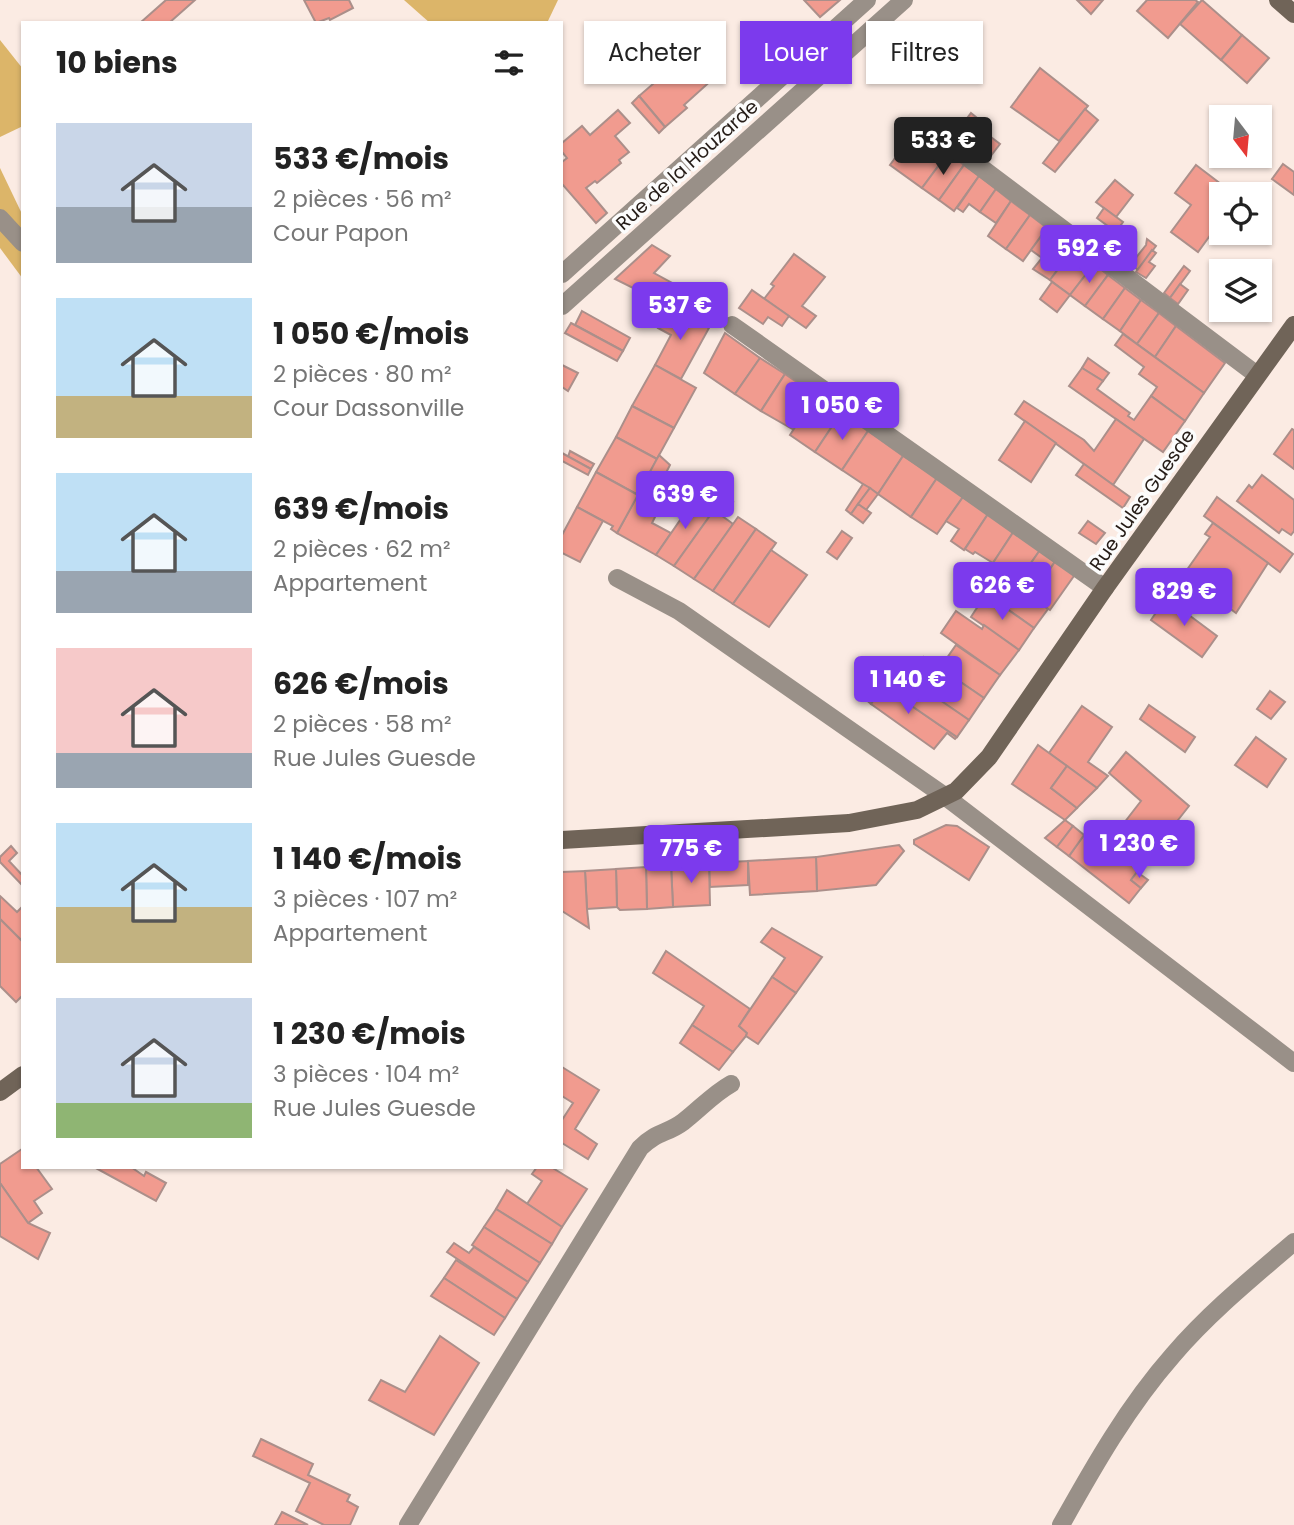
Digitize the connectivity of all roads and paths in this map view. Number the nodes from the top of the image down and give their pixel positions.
1 (867, 0) edge
2 (904, 0) edge
3 (1278, 0) edge
4 (1294, 14) edge
5 (971, 160) dead end
6 (0, 218) edge
7 (21, 241) edge
8 (563, 273) edge
9 (563, 305) edge
10 (732, 325) dead end
11 (1294, 325) edge
12 (1257, 375) junction
13 (617, 578) dead end
14 (1105, 589) junction
15 (946, 797) junction
16 (563, 839) edge
17 (1294, 1063) edge
18 (21, 1076) edge
19 (731, 1084) dead end
20 (0, 1092) edge
21 (1294, 1242) edge
22 (408, 1525) edge
23 (1061, 1525) edge

1 - 8 street, Rue de la Houzarde
2 - 9 street, Rue de la Houzarde
3 - 4 main road
5 - 12 street
6 - 7 street
10 - 14 street
11 - 12 main road, Rue Jules Guesde
12 - 14 main road, Rue Jules Guesde
13 - 15 street
14 - 15 main road, Rue Jules Guesde
15 - 16 main road, Rue Jules Guesde
15 - 17 street
18 - 20 main road
19 - 22 street
21 - 23 street

